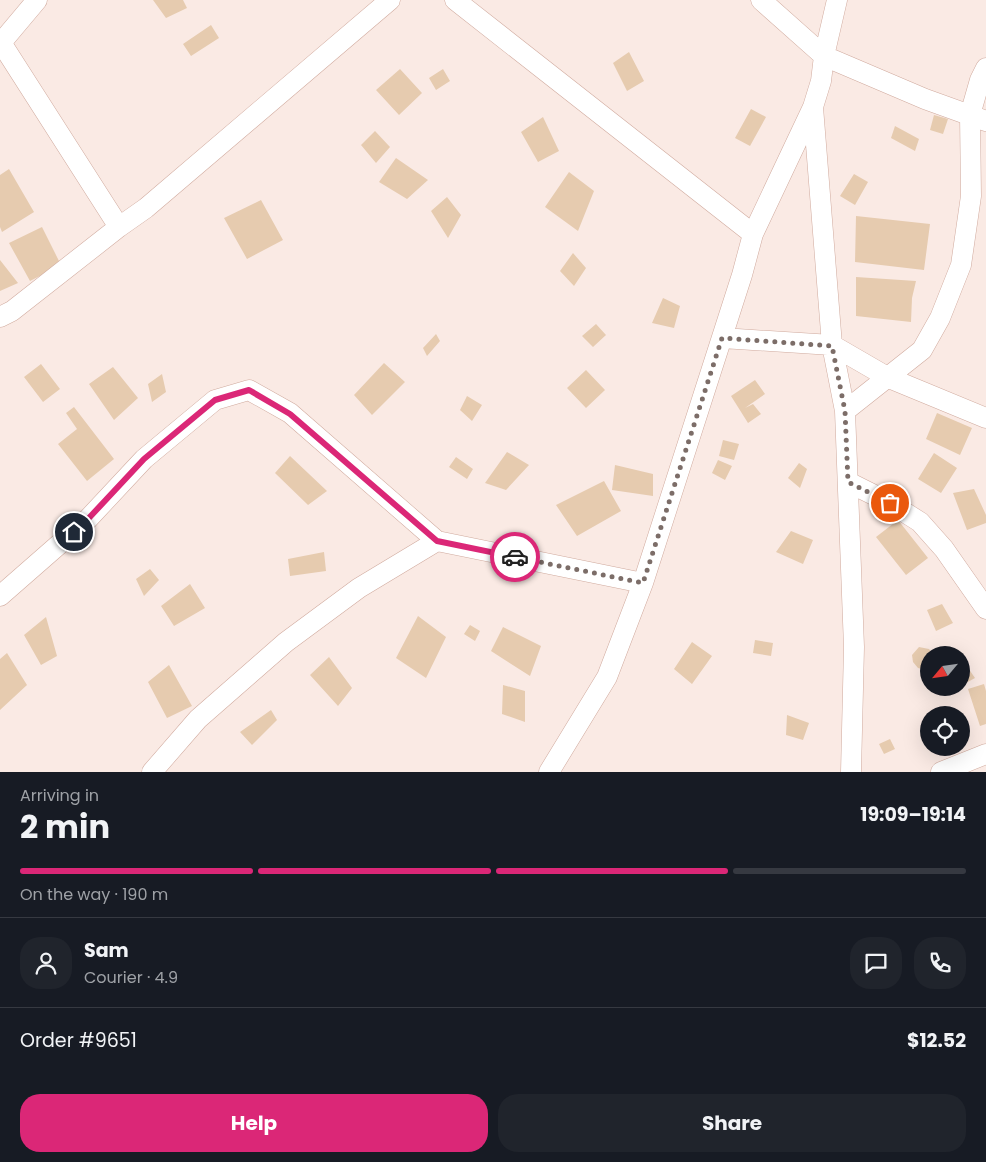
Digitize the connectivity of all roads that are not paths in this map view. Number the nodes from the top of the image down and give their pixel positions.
1 (37, 0) edge
2 (390, 0) edge
3 (455, 0) edge
4 (762, 0) edge
5 (837, 0) edge
6 (0, 43) edge
7 (824, 56) junction
8 (986, 68) edge
9 (813, 107) junction
10 (978, 118) edge
11 (119, 227) junction
12 (753, 234) junction
13 (0, 317) edge
14 (722, 338) junction
15 (832, 346) junction
16 (889, 378) junction
17 (845, 411) junction
18 (986, 418) edge
19 (848, 482) junction
20 (437, 541) junction
21 (643, 583) junction
22 (0, 596) edge
23 (986, 609) edge
24 (986, 754) edge
25 (152, 772) edge
26 (549, 772) edge
27 (851, 772) edge
28 (940, 772) edge

1 - 6 street
2 - 11 street
3 - 12 street
4 - 7 street
5 - 7 street
6 - 11 street
7 - 9 street
7 - 10 street
8 - 10 street
9 - 12 street
9 - 15 street
10 - 16 street
11 - 13 street
12 - 14 street
14 - 15 street
14 - 21 street
15 - 16 street
15 - 17 street
16 - 17 street
16 - 18 street
17 - 19 street
19 - 23 street
19 - 27 street
20 - 21 street
20 - 22 street
20 - 25 street
21 - 26 street
24 - 28 street

